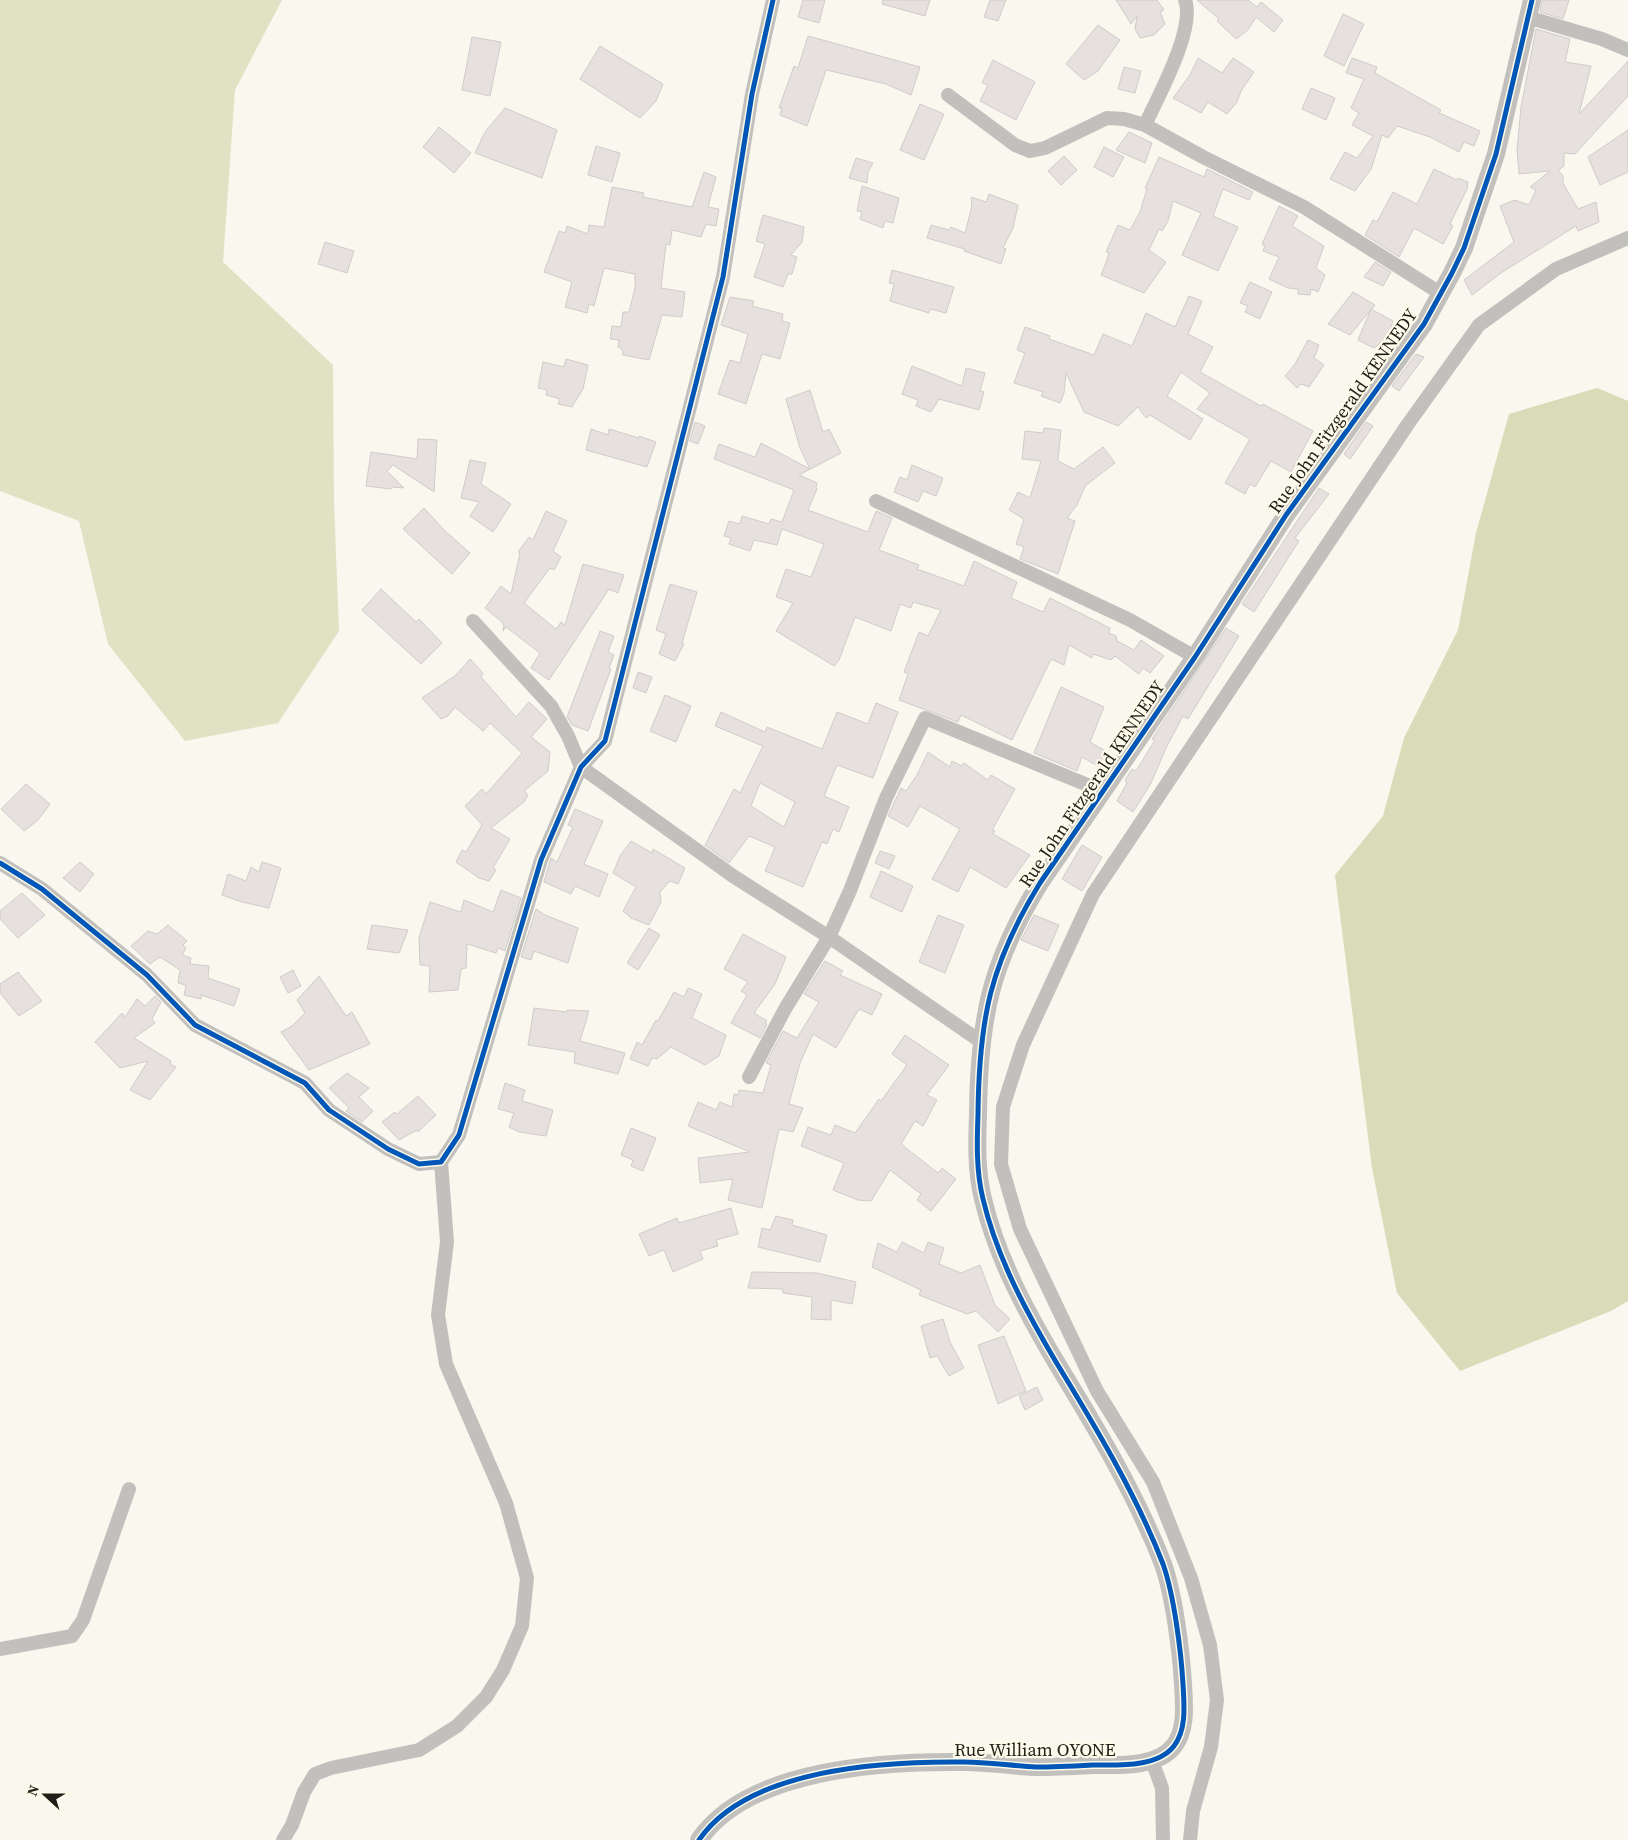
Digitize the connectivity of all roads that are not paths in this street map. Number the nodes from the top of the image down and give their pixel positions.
1 (772, 0) edge
2 (1185, 0) edge
3 (1532, 0) edge
4 (1528, 17) junction
5 (1628, 50) edge
6 (948, 95) dead end
7 (1146, 125) junction
8 (1628, 238) edge
9 (1440, 293) junction
10 (876, 501) dead end
11 (473, 621) dead end
12 (1195, 657) junction
13 (581, 767) junction
14 (1102, 791) junction
15 (0, 863) edge
16 (828, 937) junction
17 (980, 1041) junction
18 (749, 1077) dead end
19 (441, 1162) junction
20 (129, 1488) dead end
21 (0, 1649) edge
22 (1152, 1761) junction
23 (284, 1840) edge
24 (699, 1840) edge
25 (1163, 1840) edge
26 (1190, 1840) edge

1 - 13 street
2 - 7 street
3 - 4 street, Rue John Fitzgerald KENNEDY
4 - 5 street
4 - 9 street, Rue John Fitzgerald KENNEDY
6 - 7 street
7 - 9 street
8 - 26 street
9 - 12 street, Rue John Fitzgerald KENNEDY
10 - 12 street
11 - 13 street
12 - 14 street, Rue John Fitzgerald KENNEDY
13 - 16 street
13 - 19 street
14 - 16 street
14 - 17 street, Rue John Fitzgerald KENNEDY
15 - 19 street
16 - 17 street
16 - 18 street
17 - 22 street, Rue John Fitzgerald KENNEDY
19 - 23 street
20 - 21 street
22 - 24 street, Rue William OYONE
22 - 25 street

